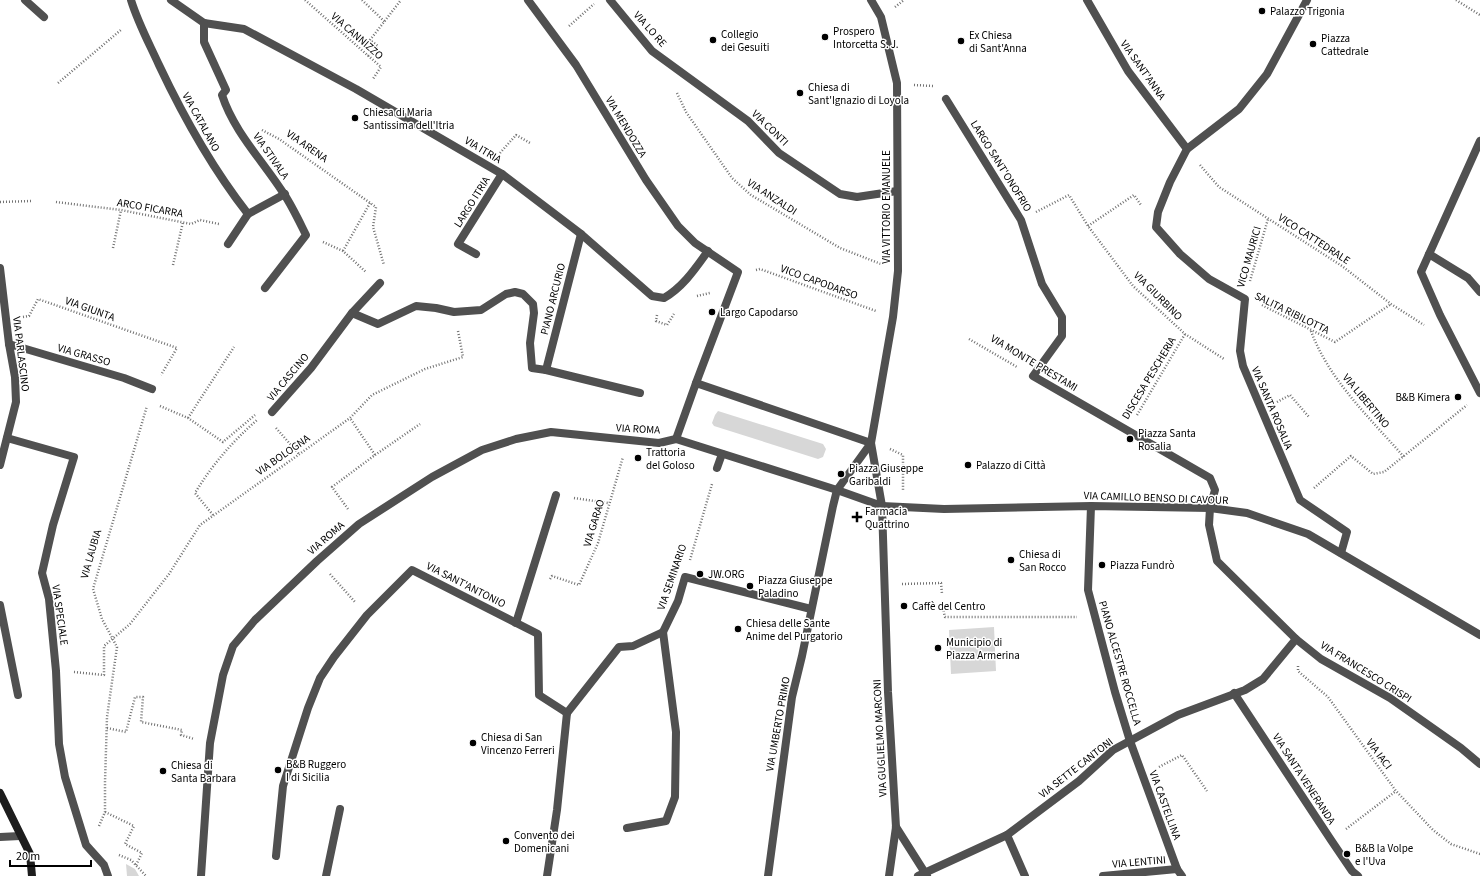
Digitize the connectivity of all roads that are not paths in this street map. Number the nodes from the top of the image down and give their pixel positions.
1 (25, 0) edge
2 (131, 0) edge
3 (171, 0) edge
4 (528, 0) edge
5 (610, 0) edge
6 (871, 0) edge
7 (1087, 0) edge
8 (1307, 0) edge
9 (44, 17) dead end
10 (204, 23) junction
11 (678, 69) joint
12 (946, 99) road end
13 (1480, 141) edge
14 (1187, 150) junction
15 (1478, 154) edge
16 (502, 174) junction
17 (897, 191) junction
18 (285, 194) junction
19 (248, 214) junction
20 (581, 234) junction
21 (228, 244) dead end
22 (708, 251) junction
23 (476, 254) dead end
24 (1429, 254) junction
25 (0, 268) edge
26 (380, 284) road end
27 (265, 288) dead end
28 (1480, 292) edge
29 (352, 313) junction
30 (9, 344) junction
31 (546, 370) junction
32 (1033, 376) joint
33 (696, 383) junction
34 (152, 389) road end
35 (640, 392) dead end
36 (1480, 393) edge
37 (272, 412) road end
38 (7, 438) junction
39 (676, 439) junction
40 (871, 443) junction
41 (722, 454) junction
42 (0, 462) edge
43 (717, 468) road end
44 (837, 490) junction
45 (556, 495) road end
46 (882, 506) junction
47 (1091, 506) junction
48 (1210, 508) junction
49 (1341, 553) junction
50 (0, 605) edge
51 (811, 609) junction
52 (516, 623) junction
53 (663, 632) junction
54 (1480, 635) edge
55 (1296, 639) junction
56 (1234, 693) junction
57 (18, 695) dead end
58 (567, 713) junction
59 (1130, 741) junction
60 (1480, 764) edge
61 (0, 793) edge
62 (340, 809) dead end
63 (896, 827) junction
64 (627, 828) dead end
65 (1007, 835) junction
66 (20, 836) junction
67 (0, 837) edge
68 (276, 856) dead end
69 (1179, 873) edge
70 (1146, 874) edge
71 (924, 875) edge
72 (32, 876) edge
73 (108, 876) edge
74 (201, 876) edge
75 (326, 876) edge
76 (547, 876) edge
77 (768, 876) edge
78 (889, 876) edge
79 (1025, 876) edge
80 (1103, 876) edge
81 (1358, 876) edge

1 - 9 street
2 - 19 street, VIA CATALANO
3 - 10 street, VIA ITRIA
4 - 22 street, VIA MENDOZZA
5 - 11 street, VIA LO RE
6 - 17 street, VIA VITTORIO EMANUELE
7 - 14 street, VIA SANT'ANNA
8 - 14 street
10 - 16 street, VIA ITRIA
10 - 18 street, VIA STIVALA
11 - 17 street, VIA CONTI
12 - 32 street, LARGO SANT'ONOFRIO
13 - 15 street
14 - 49 street, VIA SANTA ROSALIA
15 - 24 street
16 - 20 street, VIA ITRIA
16 - 23 street, LARGO ITRIA
17 - 40 street, VIA VITTORIO EMANUELE
18 - 19 street
18 - 27 street, VIA STIVALA
19 - 21 street
20 - 22 street, VIA ITRIA
20 - 31 street, PIANO ARCURIO
22 - 33 street, VIA MENDOZZA
24 - 28 street
24 - 36 street
25 - 30 street, VIA PARLASCINO
26 - 29 street, VIA CASCINO
29 - 31 street
29 - 37 street, VIA CASCINO
30 - 34 street, VIA GRASSO
30 - 38 street, VIA PARLASCINO
31 - 35 street
32 - 48 street, VIA MONTE PRESTAMI
33 - 39 street
33 - 40 street
38 - 42 street, VIA PARLASCINO
38 - 73 street, VIA SPECIALE
39 - 41 street
39 - 74 street, VIA ROMA
40 - 44 street
40 - 46 street
41 - 43 street
41 - 44 street
44 - 46 street
44 - 51 street, VIA UMBERTO PRIMO
45 - 52 street
46 - 47 street, VIA CAMILLO BENSO DI CAVOUR
46 - 63 street, VIA GUGLIELMO MARCONI
47 - 48 street, VIA CAMILLO BENSO DI CAVOUR
47 - 59 street, PIANO ALCESTRE ROCCELLA
48 - 49 street, VIA CAMILLO BENSO DI CAVOUR
48 - 55 street, VIA FRANCESCO CRISPI
49 - 54 street, VIA CAMILLO BENSO DI CAVOUR
50 - 57 street
51 - 53 street, VIA SEMINARIO
51 - 77 street, VIA UMBERTO PRIMO
52 - 58 street, VIA SANT'ANTONIO
52 - 68 street, VIA SANT'ANTONIO
53 - 58 street
53 - 64 street
55 - 56 street, VIA SETTE CANTONI
55 - 60 street, VIA FRANCESCO CRISPI
56 - 59 street, VIA SETTE CANTONI
56 - 81 street, VIA SANTA VENERANDA
58 - 76 street
59 - 65 street, VIA SETTE CANTONI
59 - 69 street, VIA CASTELLINA
61 - 66 main road
62 - 75 street
63 - 71 street
63 - 78 street, VIA GUGLIELMO MARCONI
65 - 71 street, VIA SETTE CANTONI
65 - 79 street
66 - 67 street
66 - 72 main road
69 - 70 street, VIA LENTINI
70 - 80 street, VIA LENTINI

